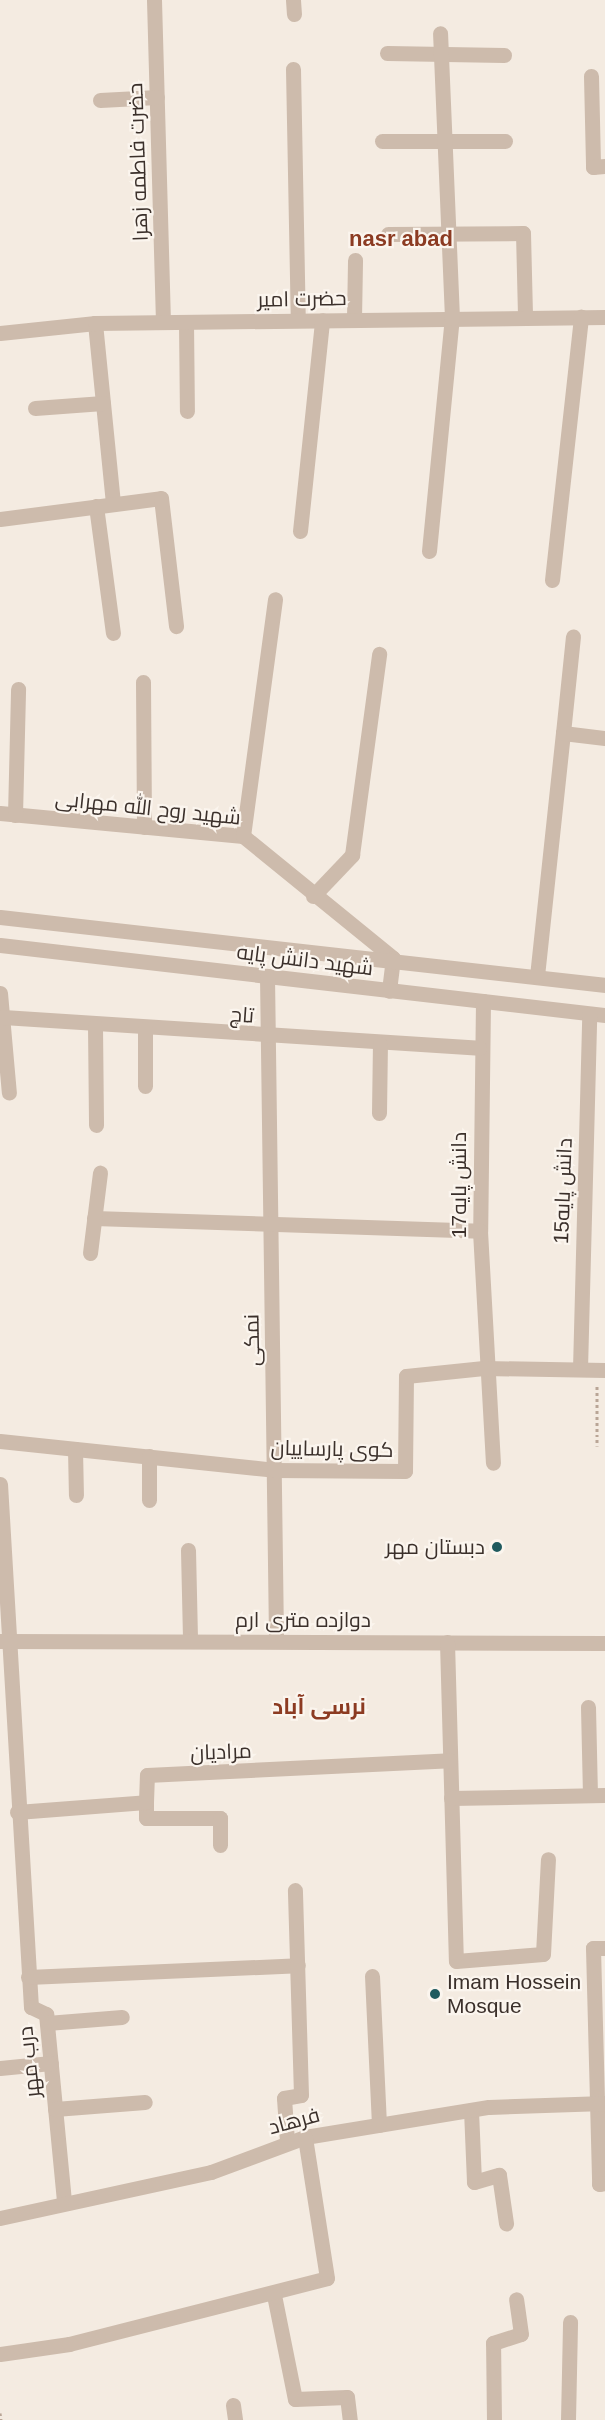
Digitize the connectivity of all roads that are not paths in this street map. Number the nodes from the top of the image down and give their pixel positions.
1 (154, 0) edge
2 (440, 33) dead end
3 (387, 53) dead end
4 (441, 53) junction
5 (504, 55) dead end
6 (293, 69) dead end
7 (591, 76) dead end
8 (157, 98) junction
9 (99, 100) dead end
10 (382, 141) dead end
11 (445, 141) junction
12 (505, 141) dead end
13 (605, 166) edge
14 (387, 234) dead end
15 (448, 234) junction
16 (355, 260) dead end
17 (605, 316) edge
18 (525, 317) junction
19 (581, 317) junction
20 (452, 318) junction
21 (354, 319) junction
22 (298, 320) junction
23 (322, 320) junction
24 (164, 322) junction
25 (186, 322) junction
26 (95, 323) junction
27 (0, 333) edge
28 (103, 403) junction
29 (34, 408) dead end
30 (187, 411) dead end
31 (113, 504) junction
32 (96, 506) junction
33 (0, 519) edge
34 (300, 531) dead end
35 (429, 551) dead end
36 (552, 579) dead end
37 (275, 599) dead end
38 (176, 626) dead end
39 (113, 633) dead end
40 (573, 637) dead end
41 (379, 654) dead end
42 (143, 682) dead end
43 (18, 689) dead end
44 (562, 733) junction
45 (605, 738) edge
46 (8, 814) edge
47 (144, 827) junction
48 (243, 836) junction
49 (314, 896) junction
50 (0, 917) edge
51 (0, 945) edge
52 (393, 958) junction
53 (267, 976) junction
54 (537, 976) junction
55 (605, 985) edge
56 (389, 991) junction
57 (0, 993) edge
58 (483, 1001) junction
59 (589, 1014) junction
60 (605, 1015) edge
61 (3, 1017) junction
62 (95, 1026) junction
63 (145, 1029) junction
64 (269, 1038) junction
65 (380, 1044) junction
66 (479, 1048) junction
67 (145, 1086) dead end
68 (9, 1093) dead end
69 (379, 1113) dead end
70 (96, 1125) dead end
71 (100, 1173) dead end
72 (94, 1218) junction
73 (271, 1224) junction
74 (480, 1231) junction
75 (90, 1253) dead end
76 (484, 1368) junction
77 (580, 1369) junction
78 (601, 1370) edge
79 (0, 1442) edge
80 (75, 1449) junction
81 (149, 1456) junction
82 (493, 1463) dead end
83 (274, 1470) junction
84 (0, 1484) edge
85 (76, 1495) dead end
86 (149, 1500) dead end
87 (188, 1550) dead end
88 (6, 1641) edge
89 (190, 1641) junction
90 (276, 1641) junction
91 (447, 1642) junction
92 (605, 1642) edge
93 (588, 1707) dead end
94 (450, 1760) junction
95 (597, 1795) edge
96 (451, 1798) junction
97 (146, 1802) junction
98 (18, 1812) junction
99 (220, 1845) dead end
100 (548, 1859) dead end
101 (295, 1890) dead end
102 (605, 1948) edge
103 (298, 1965) junction
104 (372, 1976) dead end
105 (28, 1977) junction
106 (122, 2017) dead end
107 (47, 2023) junction
108 (51, 2063) junction
109 (0, 2068) edge
110 (144, 2102) dead end
111 (601, 2103) edge
112 (55, 2109) junction
113 (471, 2110) junction
114 (379, 2125) junction
115 (305, 2137) junction
116 (287, 2141) junction
117 (605, 2183) edge
118 (64, 2200) junction
119 (0, 2218) edge
120 (506, 2223) dead end
121 (274, 2295) junction
122 (516, 2298) dead end
123 (570, 2322) dead end
124 (0, 2354) edge
125 (350, 2420) edge
126 (494, 2420) edge
127 (568, 2420) edge

1 - 8 street, حضرت فاطمه زهرا
2 - 4 street
3 - 4 street
4 - 5 street
4 - 11 street
6 - 22 street
7 - 13 street
8 - 9 street
8 - 24 street, حضرت فاطمه زهرا
10 - 11 street
11 - 12 street
11 - 15 street
14 - 15 street
15 - 18 street
15 - 20 street
16 - 21 street
17 - 19 street, حضرت امیر
18 - 19 street, حضرت امیر
18 - 20 street, حضرت امیر
19 - 36 street
20 - 21 street, حضرت امیر
20 - 35 street
21 - 23 street, حضرت امیر
22 - 23 street, حضرت امیر
22 - 25 street, حضرت امیر
23 - 34 street
24 - 25 street, حضرت امیر
24 - 26 street, حضرت امیر
25 - 30 street
26 - 27 street, حضرت امیر
26 - 28 street
28 - 29 street
28 - 31 street
31 - 32 street
31 - 38 street
32 - 33 street
32 - 39 street
37 - 48 street
40 - 44 street
41 - 49 street
42 - 47 street
43 - 46 street
44 - 45 street
44 - 54 street
46 - 47 street, شهید روح الله مهرابی
47 - 48 street, شهید روح الله مهرابی
48 - 49 street, شهید روح الله مهرابی
49 - 52 street, شهید روح الله مهرابی
50 - 52 street, شهید دانش پایه
51 - 53 street, شهید دانش پایه
52 - 54 street, شهید دانش پایه
52 - 56 street
53 - 56 street, شهید دانش پایه
53 - 64 street, نمکی
54 - 55 street, شهید دانش پایه
56 - 58 street, شهید دانش پایه
57 - 61 street
58 - 59 street, شهید دانش پایه
58 - 66 street, دانش پایه17
59 - 60 street, شهید دانش پایه
59 - 77 street, دانش پایه15
61 - 62 street, تاچ
61 - 68 street
62 - 63 street, تاچ
62 - 70 street
63 - 64 street, تاچ
63 - 67 street
64 - 65 street, تاچ
64 - 73 street, نمکی
65 - 66 street, تاچ
65 - 69 street
66 - 74 street, دانش پایه17
71 - 72 street
72 - 73 street
72 - 75 street
73 - 74 street
73 - 83 street, نمکی
74 - 76 street, دانش پایه17
76 - 77 street, کوی پارساییان
76 - 82 street, دانش پایه17
76 - 83 street, کوی پارساییان
77 - 78 street, کوی پارساییان
79 - 80 street, کوی پارساییان
80 - 81 street, کوی پارساییان
80 - 85 street
81 - 83 street, کوی پارساییان
81 - 86 street
83 - 90 street, نمکی
84 - 88 street, درب مهر
87 - 89 street
88 - 89 street, دوازده متری ارم
88 - 98 street, درب مهر
89 - 90 street, دوازده متری ارم
90 - 91 street, دوازده متری ارم
91 - 92 street, دوازده متری ارم
91 - 94 street
93 - 95 street
94 - 96 street
94 - 97 street, مرادیان
95 - 96 street
96 - 100 street
97 - 98 street
97 - 99 street
98 - 105 street, درب مهر
101 - 103 street
102 - 111 street
103 - 105 street
103 - 116 street
104 - 114 street
105 - 107 street, درب مهر
106 - 107 street
107 - 108 street, درب مهر
108 - 109 street
108 - 112 street, درب مهر
110 - 112 street
111 - 113 street, فرهاد
111 - 117 street
112 - 118 street, درب مهر
113 - 114 street, فرهاد
113 - 120 street
114 - 115 street, فرهاد
115 - 116 street, فرهاد
115 - 121 street
116 - 118 street, فرهاد
118 - 119 street, فرهاد
121 - 124 street
121 - 125 street
122 - 126 street
123 - 127 street

